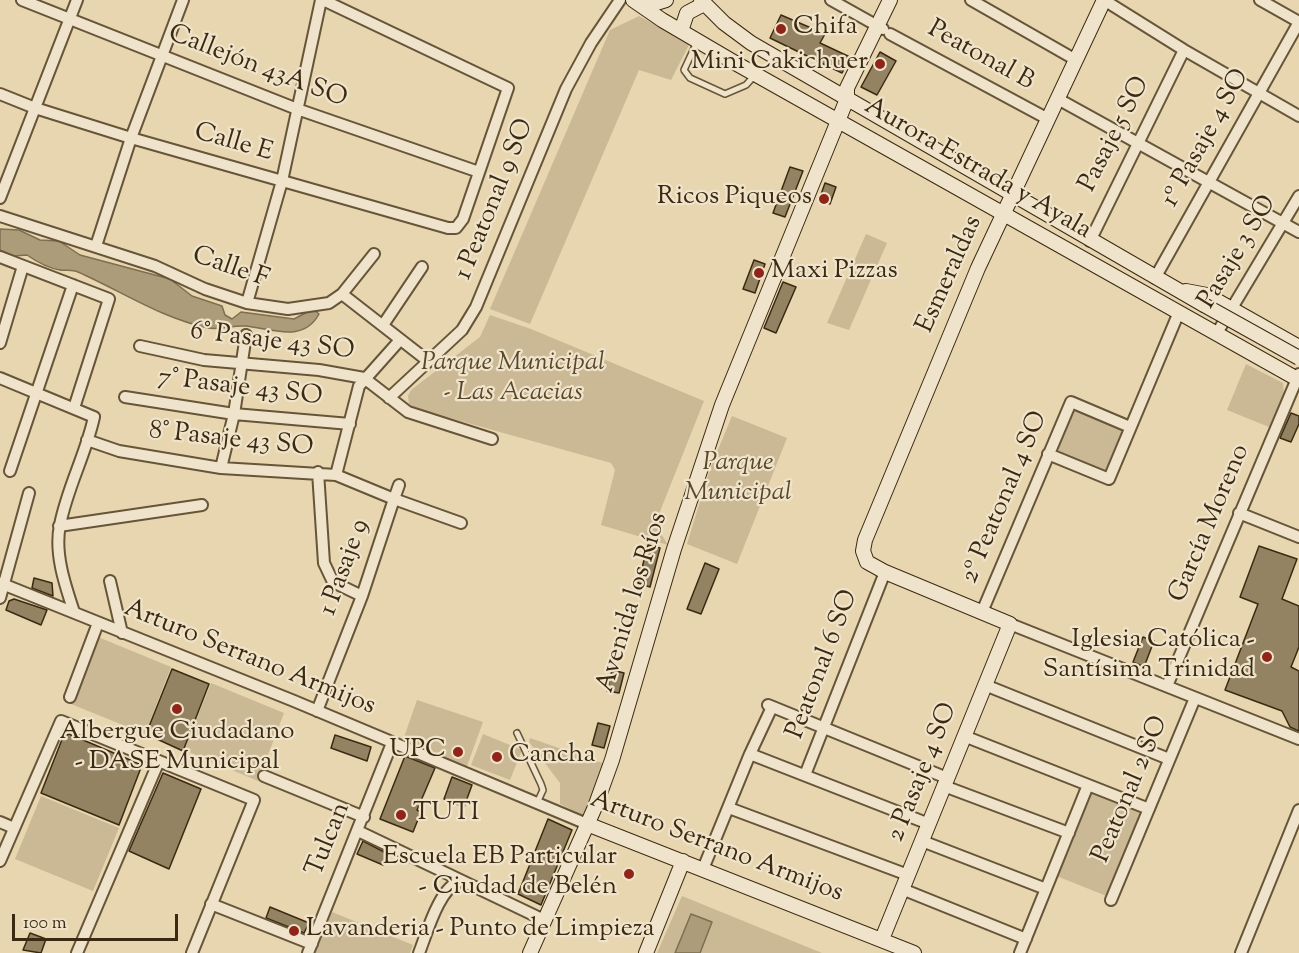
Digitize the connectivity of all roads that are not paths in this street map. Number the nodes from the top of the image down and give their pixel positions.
1 (22, 0) edge
2 (77, 0) edge
3 (183, 0) edge
4 (322, 0) edge
5 (620, 0) edge
6 (635, 0) edge
7 (666, 0) edge
8 (831, 0) edge
9 (890, 0) edge
10 (898, 0) edge
11 (971, 0) edge
12 (1104, 0) edge
13 (1260, 0) edge
14 (702, 2) edge
15 (70, 19) junction
16 (1299, 22) edge
17 (884, 29) junction
18 (681, 31) junction
19 (698, 41) junction
20 (1184, 50) junction
21 (161, 56) junction
22 (1076, 60) junction
23 (756, 74) junction
24 (0, 93) edge
25 (1258, 94) junction
26 (847, 99) junction
27 (1058, 99) junction
28 (35, 108) junction
29 (297, 109) junction
30 (1299, 116) edge
31 (839, 119) junction
32 (1048, 119) junction
33 (131, 138) junction
34 (1136, 144) junction
35 (479, 172) junction
36 (282, 181) junction
37 (1207, 182) junction
38 (1012, 195) junction
39 (1299, 196) edge
40 (0, 198) edge
41 (1004, 213) junction
42 (0, 216) edge
43 (1283, 224) junction
44 (1299, 232) edge
45 (1090, 241) junction
46 (96, 246) junction
47 (374, 254) dead end
48 (0, 257) edge
49 (23, 266) junction
50 (422, 267) dead end
51 (1155, 278) junction
52 (73, 285) junction
53 (1173, 288) junction
54 (342, 294) junction
55 (247, 303) junction
56 (1232, 309) junction
57 (1179, 312) junction
58 (383, 326) junction
59 (1217, 333) junction
60 (246, 335) dead end
61 (400, 340) junction
62 (0, 343) edge
63 (1294, 344) edge
64 (140, 346) dead end
65 (1299, 358) edge
66 (428, 361) junction
67 (242, 365) junction
68 (1276, 367) junction
69 (1298, 377) edge
70 (0, 378) edge
71 (364, 378) junction
72 (39, 392) junction
73 (125, 397) dead end
74 (389, 398) junction
75 (74, 408) junction
76 (234, 414) junction
77 (350, 424) junction
78 (1130, 427) junction
79 (492, 439) dead end
80 (87, 440) junction
81 (1048, 454) junction
82 (220, 468) junction
83 (10, 471) dead end
84 (318, 472) junction
85 (336, 475) junction
86 (399, 485) dead end
87 (29, 493) dead end
88 (394, 499) junction
89 (202, 505) dead end
90 (1239, 513) junction
91 (461, 524) dead end
92 (59, 526) junction
93 (1299, 537) edge
94 (885, 572) junction
95 (110, 580) dead end
96 (2, 584) edge
97 (362, 596) junction
98 (0, 598) edge
99 (74, 612) junction
100 (982, 612) junction
101 (98, 623) junction
102 (1010, 624) junction
103 (122, 633) junction
104 (985, 685) junction
105 (1167, 686) junction
106 (70, 697) dead end
107 (1195, 698) junction
108 (317, 711) junction
109 (824, 728) junction
110 (517, 733) dead end
111 (964, 736) junction
112 (1299, 740) edge
113 (392, 743) junction
114 (750, 754) junction
115 (1169, 759) junction
116 (159, 761) junction
117 (806, 775) junction
118 (264, 776) dead end
119 (946, 782) junction
120 (1088, 785) junction
121 (537, 803) junction
122 (729, 808) junction
123 (1149, 809) junction
124 (1299, 810) edge
125 (364, 817) junction
126 (0, 822) edge
127 (587, 824) junction
128 (929, 824) junction
129 (14, 828) junction
130 (358, 831) junction
131 (1069, 833) junction
132 (922, 842) junction
133 (0, 861) edge
134 (683, 861) junction
135 (703, 869) junction
136 (908, 875) junction
137 (460, 881) junction
138 (902, 889) junction
139 (1046, 889) junction
140 (1111, 900) dead end
141 (211, 904) junction
142 (544, 920) junction
143 (882, 939) junction
144 (1026, 939) junction
145 (310, 949) edge
146 (77, 953) edge
147 (192, 953) edge
148 (419, 953) edge
149 (530, 953) edge
150 (646, 953) edge
151 (915, 953) edge
152 (1020, 953) edge
153 (1241, 953) edge

1 - 15 street, Callejón 43A SO
2 - 15 street
3 - 21 street
4 - 29 street
4 - 35 street
5 - 66 street, 1 Peatonal 9 SO
6 - 7 street
6 - 18 street, Aurora Estrada y Ayala
8 - 17 street, Peatonal B
9 - 17 street, Avenida los Ríos
10 - 17 street, Avenida los Ríos
11 - 22 street
12 - 20 street
12 - 22 street, Esmeraldas
13 - 16 street
14 - 18 street
14 - 26 street, Aurora Estrada y Ayala
15 - 21 street, Callejón 43A SO
15 - 28 street
16 - 25 street, 1º Pasaje 4 SO
17 - 26 street, Avenida los Ríos
17 - 32 street, Peatonal B
18 - 19 street, Aurora Estrada y Ayala
19 - 23 street, Aurora Estrada y Ayala
19 - 23 lane
20 - 25 street
20 - 34 street, Pasaje 5 SO
21 - 29 street, Callejón 43A SO
21 - 33 street
22 - 27 street, Esmeraldas
23 - 31 street, Aurora Estrada y Ayala
24 - 28 street, Calle E
25 - 30 street
25 - 37 street, 1º Pasaje 4 SO
26 - 31 street, Avenida los Ríos
26 - 38 street, Aurora Estrada y Ayala
27 - 32 street, Esmeraldas
27 - 34 street
28 - 33 street, Calle E
28 - 40 street
29 - 35 street, Callejón 43A SO
29 - 36 street
31 - 41 street, Aurora Estrada y Ayala
31 - 127 street, Avenida los Ríos
32 - 38 street, Esmeraldas
33 - 36 street, Calle E
33 - 46 street
34 - 37 street
34 - 45 street, Pasaje 5 SO
35 - 36 street, Calle E
36 - 55 street
37 - 43 street
37 - 51 street, 1º Pasaje 4 SO
38 - 41 street, Esmeraldas
38 - 45 street, Aurora Estrada y Ayala
39 - 43 street, Pasaje 3 SO
41 - 57 street, Aurora Estrada y Ayala
41 - 94 street, Esmeraldas
42 - 46 street, Calle F
43 - 44 street
43 - 56 street, Pasaje 3 SO
45 - 51 street, Aurora Estrada y Ayala
46 - 55 street, Calle F
47 - 54 street
48 - 49 street
49 - 52 street
49 - 62 street
50 - 58 street
51 - 53 street, Aurora Estrada y Ayala
52 - 72 street
52 - 75 street
53 - 56 street
53 - 65 street, Aurora Estrada y Ayala, bridge
54 - 55 street, Calle F
54 - 58 street
56 - 59 street, Pasaje 3 SO
56 - 63 street
57 - 59 street, Aurora Estrada y Ayala
57 - 78 street
58 - 61 street
59 - 68 street, Aurora Estrada y Ayala
60 - 67 street
61 - 66 street
61 - 71 street
63 - 68 street
64 - 67 street, 6° Pasaje 43 SO
66 - 74 street, 1 Peatonal 9 SO
67 - 71 street, 6° Pasaje 43 SO
67 - 76 street
68 - 69 street, Aurora Estrada y Ayala
69 - 90 street, García Moreno
70 - 72 street
71 - 74 street, 6° Pasaje 43 SO
71 - 77 street
72 - 75 street
72 - 83 street
73 - 76 street, 7° Pasaje 43 SO
74 - 79 street, 6° Pasaje 43 SO
75 - 80 street
76 - 77 street, 7° Pasaje 43 SO
76 - 82 street
77 - 85 street
78 - 81 street, 2º Peatonal 4 SO
78 - 81 street
80 - 82 street, 8° Pasaje 43 SO
80 - 92 street
81 - 100 street, 2º Peatonal 4 SO
82 - 84 street, 8° Pasaje 43 SO
84 - 85 street, 8° Pasaje 43 SO
84 - 97 street
85 - 88 street, 1 Pasaje 9
86 - 88 street
87 - 96 street
88 - 91 street
88 - 97 street, 1 Pasaje 9
89 - 92 street
90 - 93 street
90 - 105 street, García Moreno
92 - 99 street
94 - 100 street
94 - 109 street, Peatonal 6 SO
95 - 103 street
96 - 98 street
96 - 99 street, Arturo Serrano Armijos
97 - 108 street, 1 Pasaje 9
99 - 101 street, Arturo Serrano Armijos
100 - 102 street
101 - 103 street, Arturo Serrano Armijos
101 - 106 street
102 - 104 street, 2 Pasaje 4 SO
102 - 105 street
103 - 108 street, Arturo Serrano Armijos
104 - 111 street, 2 Pasaje 4 SO
104 - 115 street
105 - 107 street
107 - 112 street
107 - 115 street, Peatonal 2 SO
108 - 113 street, Arturo Serrano Armijos
109 - 114 street
109 - 117 street, Peatonal 6 SO
109 - 119 street
110 - 121 lane
111 - 119 street, 2 Pasaje 4 SO
111 - 120 street
113 - 121 street, Arturo Serrano Armijos
113 - 125 street, Tulcan
114 - 117 street
114 - 122 street
115 - 123 street, Peatonal 2 SO
116 - 129 street
116 - 141 street
116 - 146 street
117 - 128 street
118 - 125 street
119 - 128 street, 2 Pasaje 4 SO
119 - 131 street
120 - 123 street
120 - 131 street
121 - 127 street, Arturo Serrano Armijos
122 - 135 street
122 - 136 street
123 - 140 street, Peatonal 2 SO
124 - 153 street
125 - 130 street, Tulcan
126 - 129 street
127 - 134 street, Arturo Serrano Armijos
127 - 142 street, Avenida los Ríos
128 - 132 street, 2 Pasaje 4 SO
129 - 133 street
130 - 137 street
130 - 145 street, Tulcan
131 - 139 street
132 - 136 street, 2 Pasaje 4 SO
132 - 139 street
134 - 135 street, Arturo Serrano Armijos
134 - 150 street
135 - 143 street, Arturo Serrano Armijos
136 - 138 street, 2 Pasaje 4 SO
137 - 142 street
137 - 148 street
138 - 143 street, 2 Pasaje 4 SO
138 - 144 street
139 - 144 street
141 - 145 street
141 - 147 street
142 - 149 street, Avenida los Ríos
143 - 151 street, Arturo Serrano Armijos
144 - 152 street

